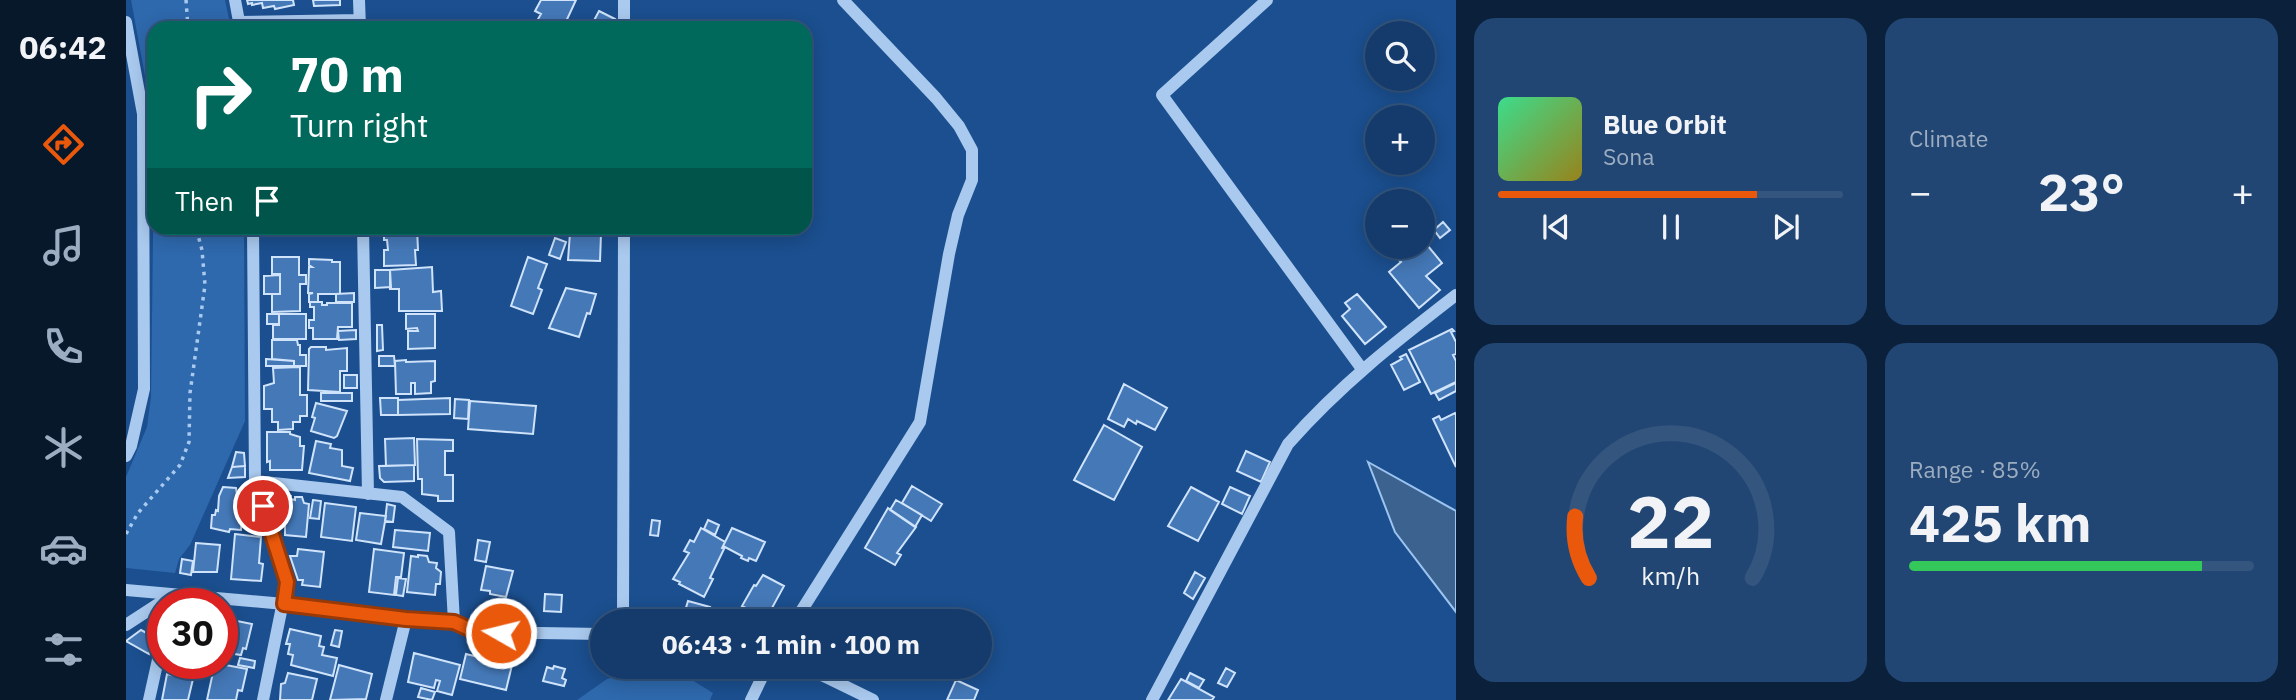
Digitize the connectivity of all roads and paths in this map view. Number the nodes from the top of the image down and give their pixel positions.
1 (186, 0) edge
2 (235, 0) edge
3 (359, 0) edge
4 (624, 0) edge
5 (843, 0) edge
6 (1267, 0) edge
7 (188, 21) edge
8 (238, 21) edge
9 (360, 21) edge
10 (624, 21) edge
11 (126, 22) edge
12 (198, 235) edge
13 (253, 235) edge
14 (363, 235) edge
15 (624, 235) edge
16 (1456, 295) edge
17 (1362, 369) junction
18 (126, 456) edge
19 (255, 481) junction
20 (368, 494) junction
21 (126, 534) edge
22 (126, 590) edge
23 (147, 594) edge
24 (238, 602) edge
25 (284, 604) junction
26 (623, 609) edge
27 (803, 609) edge
28 (147, 613) edge
29 (406, 619) junction
30 (454, 622) junction
31 (126, 625) edge
32 (590, 634) edge
33 (154, 679) edge
34 (761, 679) edge
35 (830, 679) edge
36 (149, 700) edge
37 (262, 700) edge
38 (386, 700) edge
39 (751, 700) edge
40 (873, 700) edge
41 (1152, 700) edge

1 - 7 path
2 - 8 street
3 - 9 street
4 - 10 street
5 - 27 street
6 - 17 street
11 - 18 street
12 - 21 path
13 - 19 street
14 - 20 street
15 - 26 street
16 - 17 street
17 - 41 street
19 - 20 street
19 - 25 street
20 - 30 street
22 - 23 street
24 - 25 street
25 - 29 street
25 - 37 street
28 - 31 street
29 - 30 street
29 - 38 street
30 - 32 street
33 - 36 street
34 - 39 street
35 - 40 street

